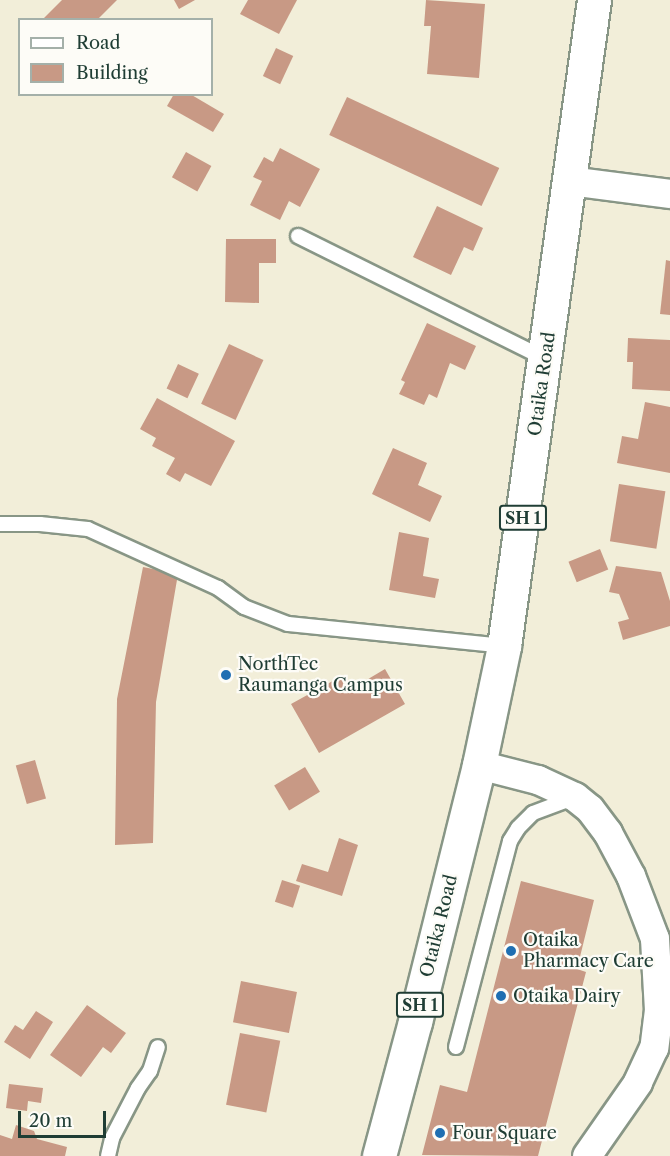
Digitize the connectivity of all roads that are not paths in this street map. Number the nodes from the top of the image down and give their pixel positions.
1 (594, 0) edge
2 (569, 181) junction
3 (670, 194) edge
4 (298, 236) dead end
5 (546, 359) junction
6 (0, 524) edge
7 (504, 646) junction
8 (479, 765) junction
9 (575, 797) junction
10 (158, 1047) dead end
11 (456, 1047) dead end
12 (108, 1156) edge
13 (379, 1156) edge
14 (587, 1156) edge

1 - 2 highway, Otaika Road / SH 1
2 - 3 street
2 - 5 highway, Otaika Road / SH 1
4 - 5 lane
5 - 7 highway, Otaika Road / SH 1
6 - 7 lane
7 - 8 highway, Otaika Road / SH 1
8 - 9 street
8 - 13 highway, Otaika Road / SH 1
9 - 11 lane
9 - 14 street
10 - 12 lane

